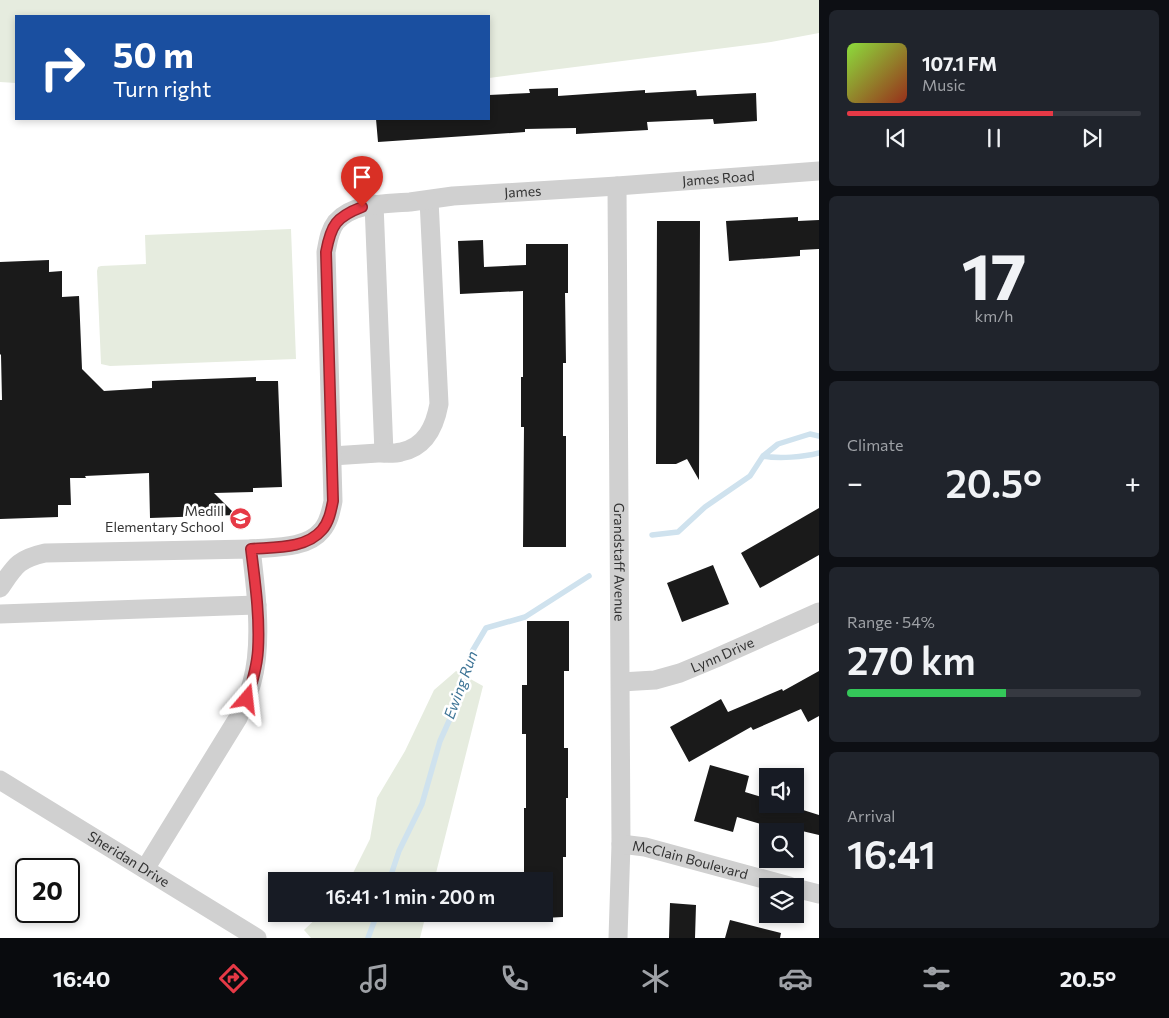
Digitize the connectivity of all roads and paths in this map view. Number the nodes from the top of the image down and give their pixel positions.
1 (819, 171) edge
2 (617, 186) junction
3 (429, 200) junction
4 (374, 204) junction
5 (384, 453) junction
6 (332, 456) junction
7 (251, 549) junction
8 (0, 588) edge
9 (257, 605) junction
10 (819, 612) edge
11 (0, 614) edge
12 (621, 682) junction
13 (0, 780) edge
14 (621, 844) junction
15 (145, 869) junction
16 (759, 878) edge
17 (804, 890) edge
18 (819, 894) edge
19 (257, 938) edge
20 (618, 938) edge

1 - 2 street, James Road
2 - 3 street, James
2 - 12 street, Grandstaff Avenue
3 - 4 street, James
3 - 5 street
4 - 5 street
4 - 6 street, James
5 - 6 street
6 - 7 street, James
7 - 8 street, James
7 - 9 street
9 - 11 street
9 - 15 street
10 - 12 street, Lynn Drive
12 - 14 street, Grandstaff Avenue
13 - 15 street, Sheridan Drive
14 - 16 street, McClain Boulevard
14 - 20 street, Grandstaff Avenue
15 - 19 street, Sheridan Drive
17 - 18 street

